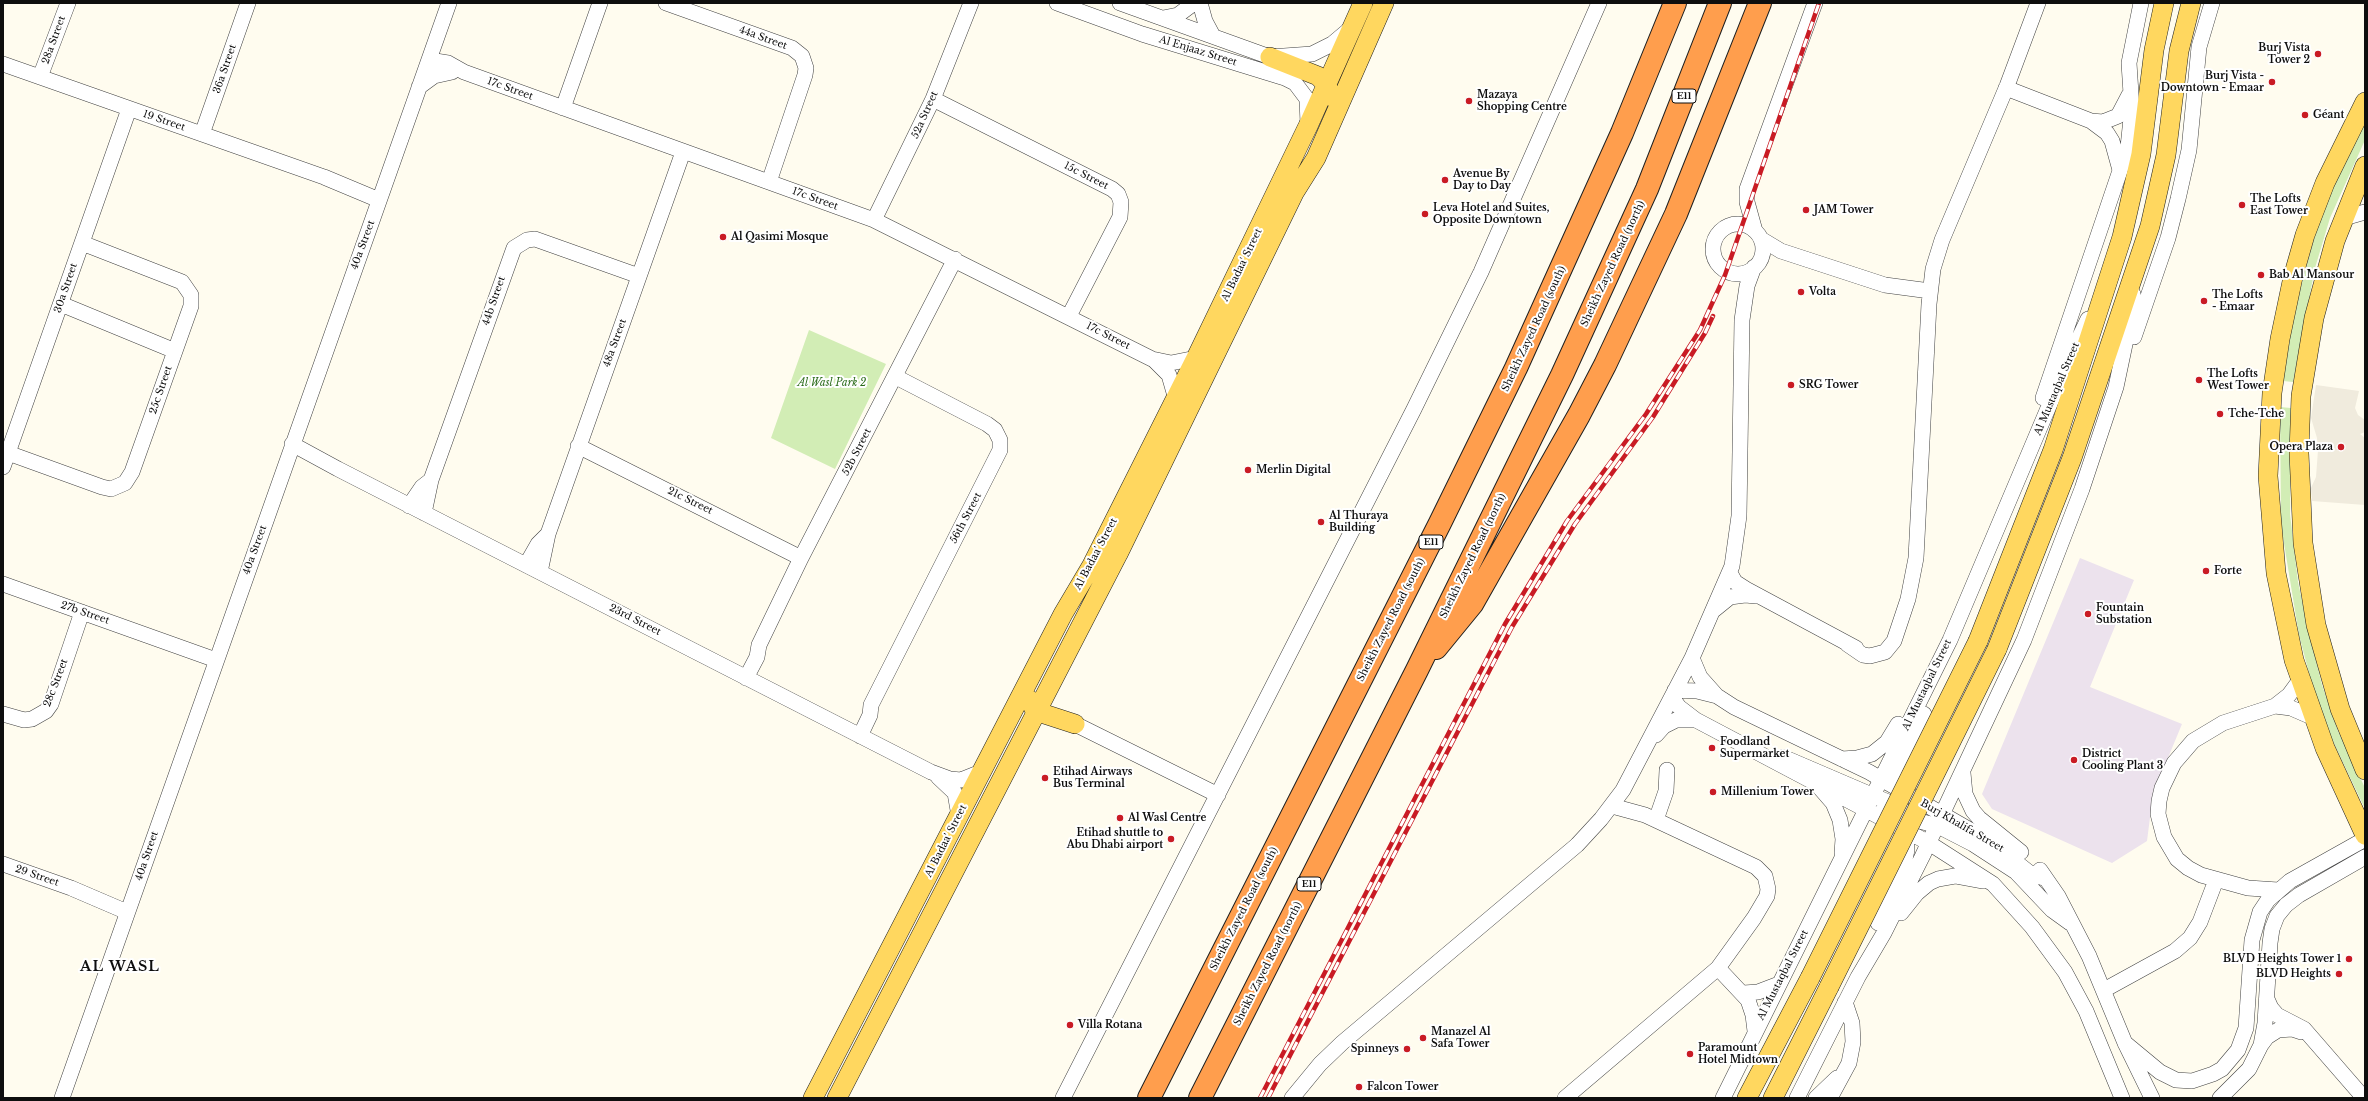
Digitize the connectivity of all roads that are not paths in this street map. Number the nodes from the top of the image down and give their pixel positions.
1 (68, 3) edge
2 (248, 3) edge
3 (449, 3) edge
4 (600, 3) edge
5 (666, 3) edge
6 (1057, 3) edge
7 (1120, 3) edge
8 (1194, 3) edge
9 (1200, 3) edge
10 (1363, 3) edge
11 (1384, 3) edge
12 (1592, 3) edge
13 (1599, 3) edge
14 (1675, 3) edge
15 (1720, 3) edge
16 (1760, 3) edge
17 (1772, 3) edge
18 (1815, 3) edge
19 (2038, 3) edge
20 (2141, 3) edge
21 (2164, 3) edge
22 (2191, 3) edge
23 (2212, 3) edge
24 (969, 5) edge
25 (1164, 18) junction
26 (1354, 25) junction
27 (1588, 28) junction
28 (438, 36) junction
29 (1213, 36) junction
30 (1270, 57) junction
31 (429, 60) junction
32 (3, 64) edge
33 (457, 70) junction
34 (1733, 74) junction
35 (40, 77) junction
36 (1326, 84) junction
37 (419, 87) junction
38 (2006, 88) junction
39 (2130, 94) junction
40 (933, 99) junction
41 (2365, 102) edge
42 (563, 108) junction
43 (129, 109) junction
44 (2091, 121) junction
45 (1308, 126) junction
46 (202, 134) junction
47 (683, 152) junction
48 (2365, 166) edge
49 (2120, 170) junction
50 (769, 182) junction
51 (1294, 193) junction
52 (381, 196) junction
53 (2365, 212) edge
54 (2344, 218) junction
55 (874, 220) junction
56 (1758, 235) junction
57 (82, 244) junction
58 (1796, 256) junction
59 (956, 259) junction
60 (2114, 265) junction
61 (1755, 266) junction
62 (1727, 271) junction
63 (2135, 272) junction
64 (639, 276) junction
65 (1930, 297) junction
66 (60, 304) junction
67 (1069, 316) junction
68 (1742, 320) junction
69 (175, 351) junction
70 (1196, 358) junction
71 (1152, 359) junction
72 (896, 377) junction
73 (2116, 387) junction
74 (1175, 396) junction
75 (578, 446) junction
76 (291, 448) junction
77 (5, 460) edge
78 (2020, 476) junction
79 (430, 480) junction
80 (409, 506) junction
81 (424, 513) junction
82 (548, 534) junction
83 (801, 558) junction
84 (526, 565) junction
85 (540, 572) junction
86 (1730, 573) junction
87 (3, 584) edge
88 (1759, 596) junction
89 (1713, 611) junction
90 (82, 612) junction
91 (1063, 614) junction
92 (1950, 640) junction
93 (217, 656) junction
94 (1692, 658) junction
95 (1417, 670) junction
96 (741, 675) junction
97 (2300, 680) junction
98 (1052, 681) junction
99 (1925, 690) junction
100 (1674, 694) junction
101 (1717, 696) junction
102 (2275, 706) junction
103 (1035, 711) junction
104 (3, 714) edge
105 (2314, 718) junction
106 (1696, 720) junction
107 (1075, 724) junction
108 (855, 733) junction
109 (1651, 739) junction
110 (1747, 746) junction
111 (1842, 759) junction
112 (1667, 770) dead end
113 (1963, 770) junction
114 (2365, 770) edge
115 (931, 772) junction
116 (981, 772) junction
117 (1808, 779) junction
118 (1880, 779) junction
119 (1624, 790) junction
120 (1218, 795) junction
121 (1869, 802) junction
122 (1612, 806) junction
123 (1907, 813) junction
124 (959, 816) junction
125 (1650, 818) junction
126 (1940, 820) junction
127 (2365, 835) edge
128 (2365, 839) edge
129 (1929, 842) junction
130 (2365, 857) edge
131 (3, 864) edge
132 (1838, 867) junction
133 (2044, 878) junction
134 (2216, 880) junction
135 (2239, 886) junction
136 (1998, 890) junction
137 (2278, 890) junction
138 (129, 908) junction
139 (2260, 912) junction
140 (2072, 925) junction
141 (1884, 933) junction
142 (1715, 971) junction
143 (1858, 977) junction
144 (1779, 984) junction
145 (2104, 990) junction
146 (1741, 991) junction
147 (2267, 999) junction
148 (1845, 1002) junction
149 (1755, 1031) junction
150 (2307, 1035) junction
151 (2125, 1043) junction
152 (2261, 1045) junction
153 (1842, 1075) junction
154 (62, 1098) edge
155 (814, 1098) edge
156 (837, 1098) edge
157 (1063, 1098) edge
158 (1149, 1098) edge
159 (1200, 1098) edge
160 (1292, 1098) edge
161 (1565, 1098) edge
162 (1723, 1098) edge
163 (1747, 1098) edge
164 (1773, 1098) edge
165 (1797, 1098) edge
166 (1816, 1098) edge
167 (1830, 1098) edge
168 (2122, 1098) edge
169 (2152, 1098) edge
170 (2220, 1098) edge
171 (2364, 1098) edge

1 - 35 street, 28a Street
2 - 46 street, 36a Street
3 - 28 street, 40a Street
4 - 42 street
5 - 50 street, 44a Street
6 - 45 street, Al Enjaaz Street
7 - 25 street, Al Enjaaz Street
8 - 25 street
9 - 29 street
10 - 26 main road, Al Badaa' Street
11 - 51 main road, Al Badaa' Street
12 - 27 street
13 - 27 street
14 - 158 highway, Sheikh Zayed Road (south) / E11
15 - 95 highway, Sheikh Zayed Road (north) / E11
16 - 34 highway
17 - 34 highway
18 - 56 street
19 - 38 street
20 - 39 street
21 - 60 main road, Al Mustaqbal Street
22 - 63 main road
23 - 73 street
24 - 40 street, 52a Street
25 - 29 street, Al Enjaaz Street
26 - 30 street, Al Enjaaz Street
26 - 36 main road, Al Badaa' Street
27 - 120 street
28 - 31 street, 40a Street
28 - 33 street
29 - 30 street, Al Enjaaz Street
30 - 36 main road
31 - 33 street, 17c Street
31 - 37 street, 40a Street
32 - 35 street, 19 Street
33 - 37 street
33 - 42 street, 17c Street
34 - 95 highway
35 - 43 street, 19 Street
36 - 45 main road, Al Badaa' Street
36 - 51 main road
37 - 52 street, 40a Street
38 - 44 street
38 - 65 street
39 - 44 street
39 - 49 street
40 - 55 street, 52a Street
40 - 67 street, 15c Street
41 - 97 main road
42 - 47 street, 17c Street
43 - 46 street, 19 Street
43 - 57 street, 30a Street
44 - 49 street
45 - 70 main road, Al Badaa' Street
46 - 52 street, 19 Street
47 - 50 street, 17c Street
47 - 64 street, 48a Street
48 - 54 main road
49 - 78 street
50 - 55 street, 17c Street
51 - 98 main road, Al Badaa' Street
52 - 76 street, 40a Street
53 - 54 street
54 - 114 main road
55 - 59 street, 17c Street
56 - 58 street
56 - 61 street
56 - 62 street
57 - 66 street, 30a Street
57 - 69 street, 25c Street
58 - 61 street
58 - 65 street
59 - 67 street, 17c Street
59 - 72 street, 52b Street
60 - 78 street, Al Mustaqbal Street
60 - 163 main road, Al Mustaqbal Street, bridge
61 - 62 street
61 - 68 street
62 - 68 street
63 - 73 street
63 - 164 main road, bridge
64 - 75 street, 48a Street
64 - 79 street, 44b Street
65 - 88 street
66 - 69 street
66 - 77 street, 30a Street
67 - 71 street, 17c Street
68 - 86 street
69 - 77 street, 25c Street
70 - 71 street, 17c Street
70 - 74 main road, Al Badaa' Street
71 - 74 street, 17c Street
72 - 83 street, 52b Street
72 - 108 street, 56th Street
73 - 113 street
74 - 91 main road, Al Badaa' Street
75 - 82 street, 48a Street
75 - 83 street, 21c Street
76 - 80 street, 23rd Street
76 - 93 street, 40a Street
78 - 92 street, Al Mustaqbal Street
79 - 80 street, 44b Street
79 - 81 street, 44b Street
80 - 81 street, 23rd Street
81 - 84 street, 23rd Street
82 - 84 street, 48a Street
82 - 85 street, 48a Street
83 - 96 street, 52b Street
84 - 85 street, 23rd Street
85 - 96 street, 23rd Street
86 - 88 street
86 - 89 street
87 - 90 street, 27b Street
88 - 89 street
89 - 94 street
90 - 93 street, 27b Street
90 - 104 street, 28c Street
91 - 103 main road
91 - 116 main road, Al Badaa' Street
92 - 99 street, Al Mustaqbal Street
92 - 123 street
93 - 138 street, 40a Street
94 - 100 street
94 - 101 street
95 - 159 highway, Sheikh Zayed Road (north) / E11
96 - 108 street, 23rd Street
97 - 102 street
97 - 105 main road
98 - 103 main road, Al Badaa' Street
98 - 107 main road
99 - 111 street
99 - 118 street, Al Mustaqbal Street
100 - 101 street
100 - 106 street
100 - 109 street
101 - 111 street
102 - 105 street
102 - 134 street
103 - 107 main road
103 - 156 main road, Al Badaa' Street
105 - 127 main road
106 - 109 street
106 - 110 street
107 - 120 street
108 - 115 street, 23rd Street
109 - 119 street
110 - 117 street
110 - 121 street
111 - 118 street
112 - 125 street
113 - 126 street
113 - 133 street
115 - 116 street, 23rd Street
115 - 124 street, 23rd Street
116 - 124 main road, Al Badaa' Street
117 - 121 street
117 - 132 street
118 - 121 street, Al Mustaqbal Street
118 - 123 street
119 - 122 street
119 - 125 street
120 - 157 street
121 - 123 street
121 - 132 street, Al Mustaqbal Street
122 - 125 street
122 - 160 street
123 - 126 street, Burj Khalifa Street
123 - 126 street
123 - 129 street
123 - 143 street
124 - 155 main road, Al Badaa' Street
125 - 142 street
126 - 129 street
126 - 133 street, Burj Khalifa Street
126 - 140 street
128 - 137 street
129 - 136 street
129 - 141 street
130 - 147 street
131 - 138 street, 29 Street
132 - 144 street, Al Mustaqbal Street
133 - 140 street, Burj Khalifa Street
134 - 135 street
134 - 145 street
135 - 137 street
135 - 139 street
136 - 141 street
136 - 168 street
137 - 139 street
138 - 154 street, 40a Street
139 - 151 street
140 - 145 street, Burj Khalifa Street
141 - 143 street
142 - 146 street
142 - 161 street
143 - 148 street
144 - 146 street
144 - 149 street, Al Mustaqbal Street
145 - 151 street, Burj Khalifa Street
146 - 149 street
147 - 150 street
147 - 152 street
148 - 153 street
148 - 165 street
149 - 162 street, Al Mustaqbal Street
150 - 152 street
150 - 171 street
151 - 169 street, Burj Khalifa Street
152 - 170 street
153 - 166 street
153 - 167 street

